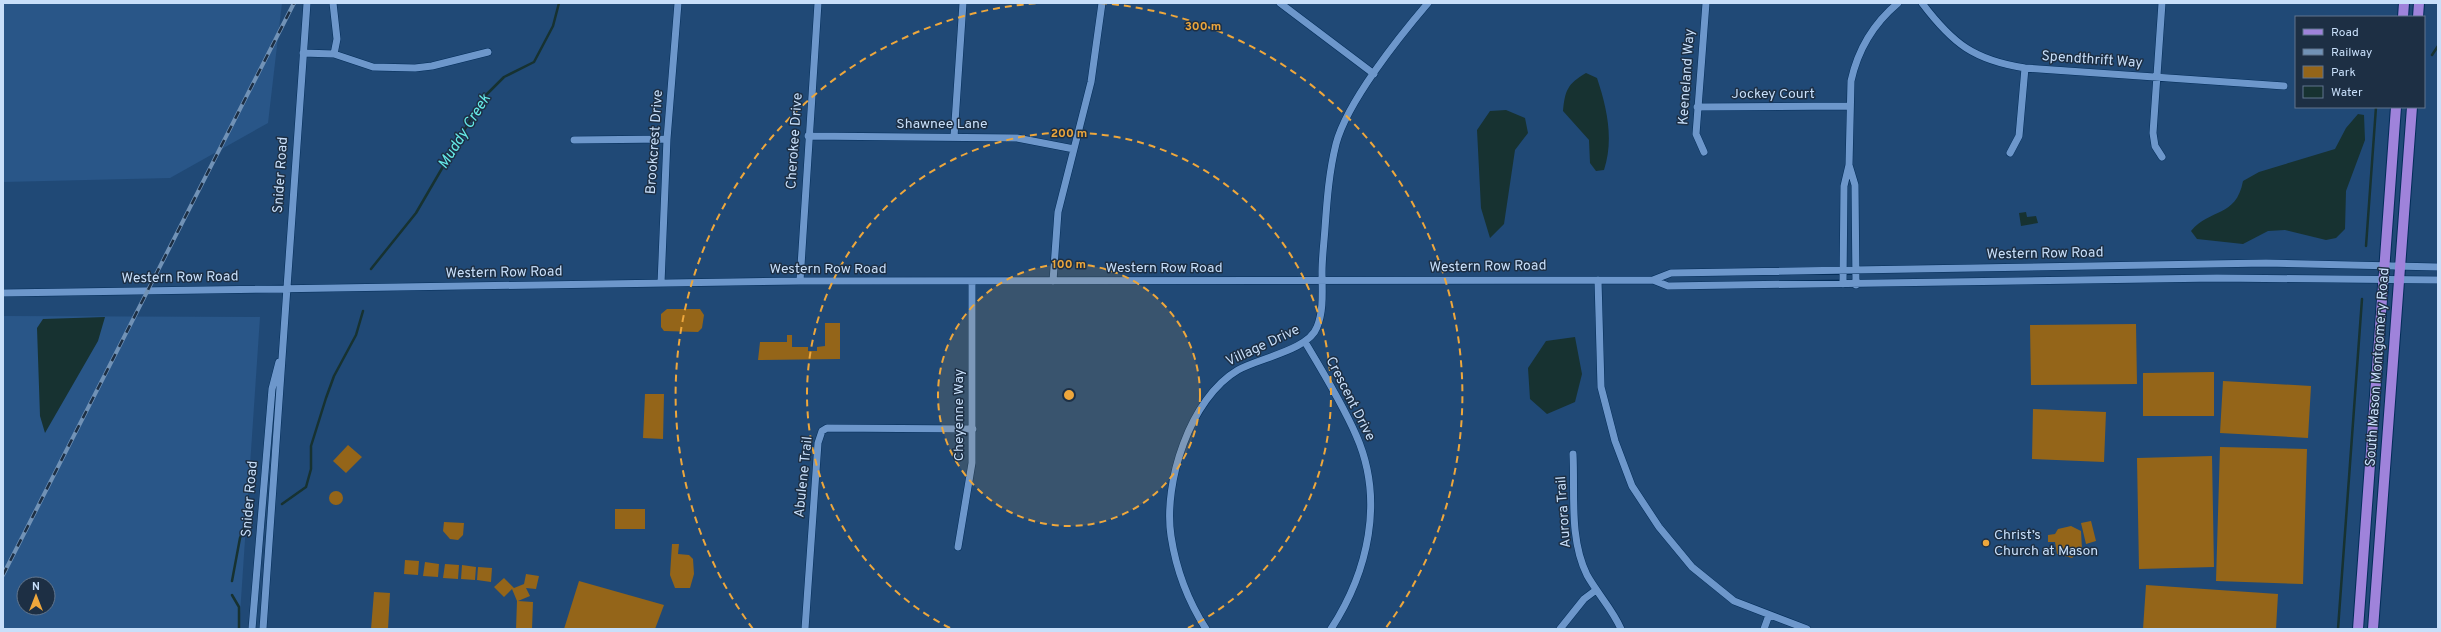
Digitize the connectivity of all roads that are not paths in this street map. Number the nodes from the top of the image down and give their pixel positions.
1 (307, 3) edge
2 (333, 3) edge
3 (678, 3) edge
4 (818, 3) edge
5 (963, 3) edge
6 (1102, 3) edge
7 (1280, 3) edge
8 (1428, 3) edge
9 (1706, 3) edge
10 (1898, 3) edge
11 (1922, 3) edge
12 (2162, 3) edge
13 (2404, 3) edge
14 (2419, 3) edge
15 (2403, 16) edge
16 (2418, 16) edge
17 (488, 52) dead end
18 (303, 54) junction
19 (334, 54) junction
20 (2025, 68) junction
21 (1374, 74) junction
22 (2156, 78) junction
23 (2284, 86) dead end
24 (1849, 106) junction
25 (1697, 107) junction
26 (2396, 108) edge
27 (2412, 108) edge
28 (808, 136) junction
29 (954, 137) junction
30 (667, 139) junction
31 (574, 140) dead end
32 (1074, 149) junction
33 (1704, 152) dead end
34 (2010, 153) dead end
35 (2162, 157) dead end
36 (1849, 165) junction
37 (2385, 265) junction
38 (2400, 265) junction
39 (2438, 266) edge
40 (1844, 269) junction
41 (1855, 270) junction
42 (2399, 278) junction
43 (2384, 279) junction
44 (1598, 280) junction
45 (1654, 280) junction
46 (2438, 280) edge
47 (800, 281) junction
48 (972, 281) junction
49 (1053, 281) junction
50 (1322, 282) junction
51 (660, 283) junction
52 (1843, 284) junction
53 (1856, 285) junction
54 (286, 288) junction
55 (3, 293) edge
56 (1305, 342) junction
57 (283, 348) junction
58 (973, 429) junction
59 (1573, 454) dead end
60 (958, 547) dead end
61 (1596, 590) junction
62 (1770, 615) junction
63 (252, 629) edge
64 (263, 629) edge
65 (805, 629) edge
66 (1206, 629) edge
67 (1331, 629) edge
68 (1560, 629) edge
69 (1621, 629) edge
70 (1764, 629) edge
71 (1807, 629) edge
72 (2358, 629) edge
73 (2373, 629) edge

1 - 18 street, Snider Road
2 - 19 street
3 - 30 street, Brookcrest Drive
4 - 28 street, Cherokee Drive
5 - 29 street
6 - 32 street
7 - 21 street
8 - 21 street, Village Drive
9 - 25 street, Keeneland Way
10 - 24 street
11 - 20 street, Spendthrift Way
12 - 22 street
13 - 15 main road
14 - 16 main road
17 - 19 street
18 - 19 street
18 - 54 street, Snider Road
20 - 22 street, Spendthrift Way
20 - 34 street
21 - 50 street, Village Drive
22 - 23 street, Spendthrift Way
22 - 35 street
24 - 25 street, Jockey Court
24 - 36 street
25 - 33 street, Keeneland Way
26 - 37 main road, South Mason Montgomery Road
27 - 38 main road, South Mason Montgomery Road
28 - 29 street, Shawnee Lane
28 - 47 street, Cherokee Drive
29 - 32 street, Shawnee Lane
30 - 31 street
30 - 51 street, Brookcrest Drive
32 - 49 street
36 - 40 street
36 - 41 street
37 - 38 street, Western Row Road
37 - 41 street, Western Row Road
37 - 43 main road, South Mason Montgomery Road
38 - 39 street, Western Row Road
38 - 42 main road, South Mason Montgomery Road
40 - 41 street, Western Row Road
40 - 45 street, Western Row Road
40 - 52 street
41 - 53 street
42 - 43 street, Western Row Road
42 - 46 street, Western Row Road
42 - 73 main road, South Mason Montgomery Road
43 - 53 street, Western Row Road
43 - 72 main road, South Mason Montgomery Road
44 - 45 street, Western Row Road
44 - 50 street, Western Row Road
44 - 62 street
45 - 52 street, Western Row Road
47 - 48 street, Western Row Road
47 - 51 street, Western Row Road
48 - 49 street, Western Row Road
48 - 58 street, Cheyenne Way
49 - 50 street, Western Row Road
50 - 56 street, Village Drive
51 - 54 street, Western Row Road
52 - 53 street, Western Row Road
54 - 55 street, Western Row Road
54 - 57 street, Snider Road
56 - 66 street, Village Drive
56 - 67 street, Crescent Drive
57 - 63 street, Snider Road
57 - 64 street, Snider Road
58 - 60 street, Cheyenne Way
58 - 65 street, Abulene Trail
59 - 61 street, Aurora Trail
61 - 68 street
61 - 69 street, Aurora Trail
62 - 70 street
62 - 71 street

